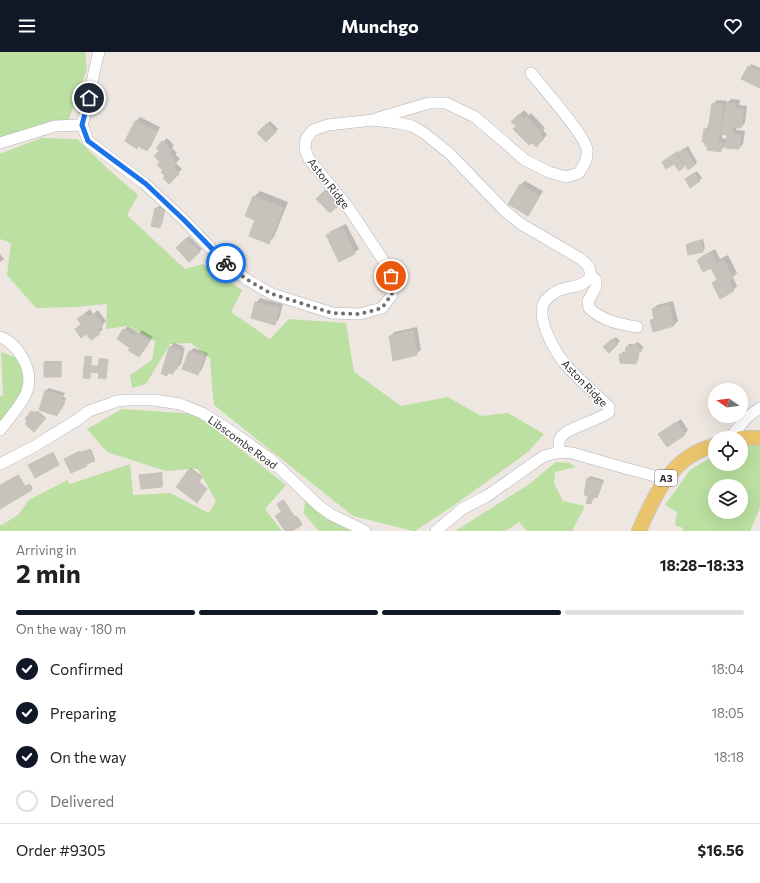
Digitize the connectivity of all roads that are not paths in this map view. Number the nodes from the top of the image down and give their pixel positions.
1 (100, 52) edge
2 (531, 73) dead end
3 (373, 120) junction
4 (82, 125) junction
5 (0, 143) edge
6 (591, 276) junction
7 (637, 326) dead end
8 (0, 337) edge
9 (760, 408) edge
10 (0, 430) edge
11 (736, 431) edge
12 (748, 438) edge
13 (760, 438) edge
14 (708, 448) edge
15 (560, 452) junction
16 (0, 464) edge
17 (666, 479) junction
18 (365, 531) edge
19 (436, 531) edge
20 (639, 531) edge

1 - 4 street
2 - 3 street
3 - 4 street, Aston Ridge
3 - 6 street, Aston Ridge
4 - 5 street
6 - 7 street
6 - 15 street, Aston Ridge
8 - 10 street
9 - 11 street
12 - 13 main road
14 - 17 main road, A3
15 - 17 street
15 - 19 street
16 - 18 street, Libscombe Road
17 - 20 main road, A3

